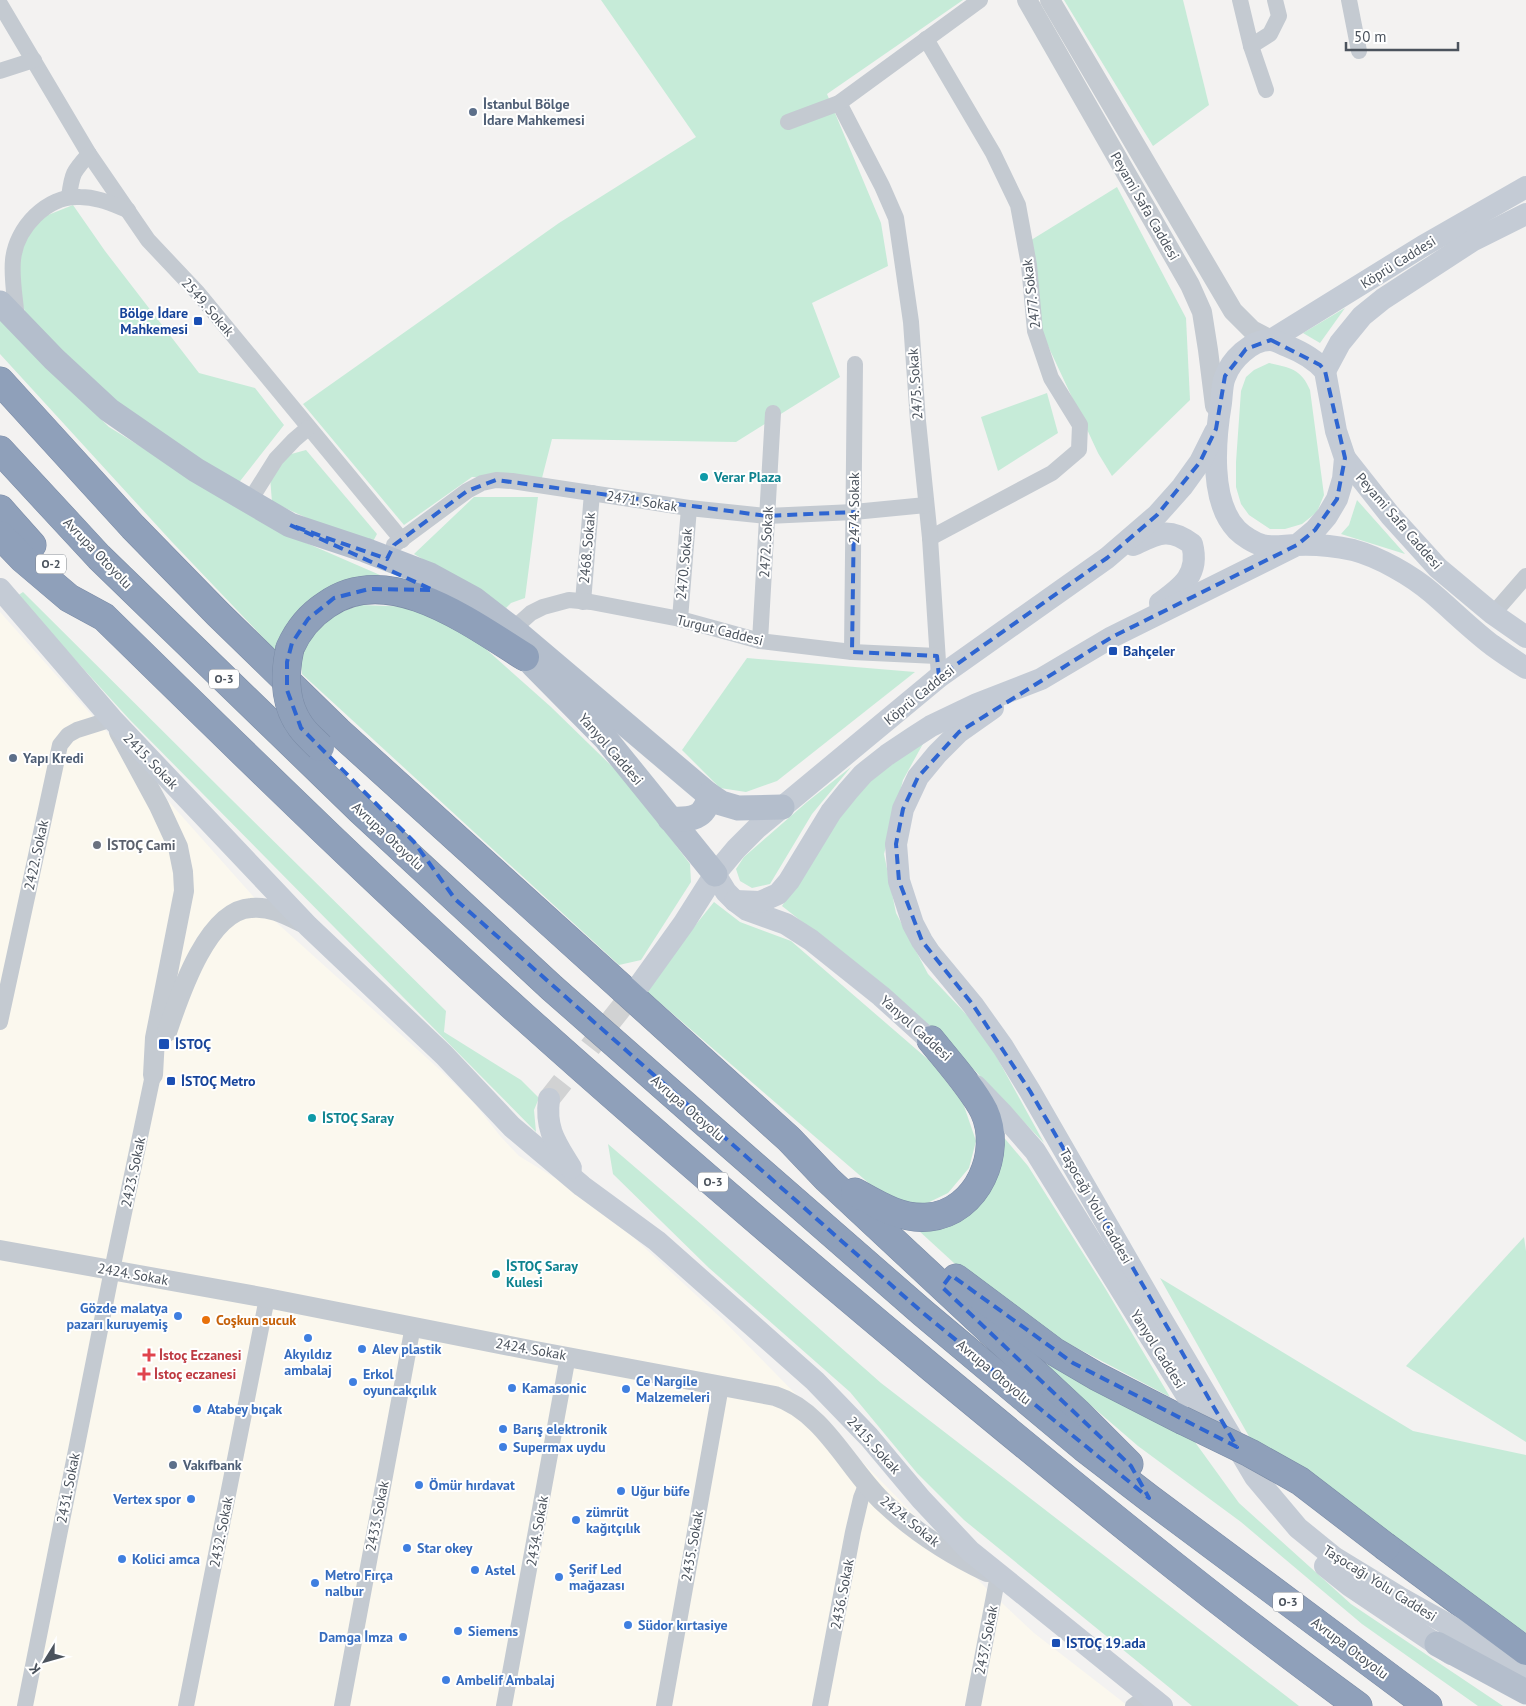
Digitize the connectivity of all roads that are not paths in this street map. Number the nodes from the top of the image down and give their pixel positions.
1 (980, 0) edge
2 (1027, 0) edge
3 (1050, 0) edge
4 (1240, 0) edge
5 (1275, 0) edge
6 (1349, 0) edge
7 (0, 4) edge
8 (926, 39) junction
9 (1251, 46) junction
10 (1359, 51) dead end
11 (34, 60) junction
12 (0, 71) edge
13 (1266, 90) dead end
14 (840, 103) junction
15 (788, 122) dead end
16 (89, 154) junction
17 (1526, 187) edge
18 (69, 197) junction
19 (128, 210) junction
20 (1526, 214) edge
21 (0, 303) edge
22 (17, 322) junction
23 (1271, 340) junction
24 (855, 364) dead end
25 (1325, 371) junction
26 (0, 380) edge
27 (773, 413) dead end
28 (308, 428) junction
29 (1216, 429) junction
30 (0, 450) edge
31 (1345, 458) junction
32 (592, 493) junction
33 (249, 502) junction
34 (926, 505) junction
35 (688, 508) junction
36 (0, 509) edge
37 (854, 512) junction
38 (767, 516) junction
39 (290, 525) junction
40 (0, 535) edge
41 (930, 538) junction
42 (1297, 545) junction
43 (394, 549) junction
44 (1107, 558) junction
45 (1526, 576) edge
46 (0, 589) edge
47 (583, 602) junction
48 (1493, 614) junction
49 (104, 617) junction
50 (680, 619) junction
51 (513, 629) junction
52 (1112, 637) junction
53 (1526, 637) edge
54 (760, 641) junction
55 (852, 652) junction
56 (525, 657) junction
57 (938, 667) junction
58 (1526, 668) edge
59 (1040, 678) junction
60 (112, 719) junction
61 (709, 795) junction
62 (782, 807) junction
63 (670, 819) junction
64 (715, 874) junction
65 (456, 899) junction
66 (735, 901) junction
67 (308, 926) junction
68 (641, 983) tunnel mouth
69 (0, 1022) edge
70 (932, 1040) junction
71 (153, 1075) junction
72 (549, 1100) tunnel mouth
73 (789, 1139) junction
74 (582, 1186) junction
75 (852, 1190) junction
76 (0, 1250) edge
77 (112, 1270) junction
78 (267, 1298) junction
79 (412, 1326) junction
80 (568, 1356) junction
81 (721, 1386) junction
82 (867, 1483) junction
83 (1149, 1498) junction
84 (998, 1575) junction
85 (1436, 1644) junction
86 (1526, 1651) edge
87 (1526, 1668) edge
88 (1526, 1692) edge
89 (1149, 1703) edge
90 (1526, 1705) edge
91 (25, 1706) edge
92 (186, 1706) edge
93 (342, 1706) edge
94 (504, 1706) edge
95 (664, 1706) edge
96 (820, 1706) edge
97 (973, 1706) edge
98 (1358, 1706) edge
99 (1428, 1706) edge

1 - 8 street
2 - 29 street, Peyami Safa Caddesi
3 - 23 street, Peyami Safa Caddesi
4 - 9 street
5 - 9 street
6 - 10 street
7 - 11 street, 2549. Sokak
8 - 14 street
8 - 41 street, 2477. Sokak
9 - 13 street
11 - 12 street
11 - 16 street, 2549. Sokak
14 - 15 street
14 - 34 street, 2475. Sokak
16 - 18 street
16 - 19 street, 2549. Sokak
17 - 23 main road, Köprü Caddesi
18 - 19 street
18 - 22 street
19 - 28 street, 2549. Sokak
20 - 25 main road, Köprü Caddesi
21 - 22 main road
22 - 33 main road
23 - 25 main road
23 - 29 main road
24 - 37 street, 2474. Sokak
25 - 31 main road
26 - 73 highway
27 - 38 street, 2472. Sokak
28 - 33 street
28 - 43 street, 2549. Sokak
29 - 42 main road
29 - 44 main road, Köprü Caddesi
30 - 65 highway, Avrupa Otoyolu / O-3
31 - 42 main road
31 - 48 main road, Peyami Safa Caddesi
32 - 35 street, 2471. Sokak
32 - 43 street, 2471. Sokak
32 - 47 street, 2468. Sokak
33 - 39 main road
34 - 37 street, 2471. Sokak
34 - 41 street, 2475. Sokak
35 - 38 street, 2471. Sokak
35 - 50 street, 2470. Sokak
36 - 49 highway, O-2
37 - 38 street, 2471. Sokak
37 - 55 street, 2474. Sokak
38 - 54 street, 2472. Sokak
39 - 43 main road
39 - 56 main road, Yanyol Caddesi
40 - 49 highway, O-3
41 - 57 street, 2475. Sokak
42 - 52 main road, Köprü Caddesi
42 - 58 main road
43 - 51 main road
44 - 52 main road
44 - 57 main road, Köprü Caddesi
45 - 48 street
46 - 60 main road, 2415. Sokak
47 - 50 street, Turgut Caddesi
47 - 51 street, Turgut Caddesi
48 - 53 main road, Peyami Safa Caddesi
49 - 98 highway, O-3
50 - 54 street, Turgut Caddesi
51 - 61 main road
52 - 59 main road, Köprü Caddesi
54 - 55 street, Turgut Caddesi
55 - 57 street, Turgut Caddesi
56 - 63 main road, Yanyol Caddesi
56 - 65 highway, bridge
57 - 62 main road, Köprü Caddesi
59 - 66 main road, Köprü Caddesi
59 - 87 main road, Taşocağı Yolu Caddesi
60 - 67 main road, 2415. Sokak
60 - 69 street, 2422. Sokak
60 - 71 street
61 - 62 main road
61 - 63 main road
62 - 64 main road, Köprü Caddesi
63 - 64 main road, Yanyol Caddesi
64 - 66 main road, Yanyol Caddesi
64 - 68 main road, Köprü Caddesi
65 - 83 highway, Avrupa Otoyolu / O-3
66 - 70 main road, Yanyol Caddesi
67 - 71 street
67 - 74 main road, 2415. Sokak
70 - 75 highway
70 - 85 main road, Yanyol Caddesi
71 - 77 street, 2423. Sokak
72 - 74 main road
73 - 75 highway
73 - 83 highway
74 - 84 main road, 2415. Sokak
75 - 86 highway, bridge
76 - 77 street, 2424. Sokak
77 - 78 street, 2424. Sokak
77 - 91 street, 2431. Sokak
78 - 79 street, 2424. Sokak
78 - 92 street, 2432. Sokak
79 - 80 street, 2424. Sokak
79 - 93 street, 2433. Sokak
80 - 81 street, 2424. Sokak
80 - 94 street, 2434. Sokak
81 - 82 street, 2424. Sokak
81 - 95 street, 2435. Sokak
82 - 84 street, 2424. Sokak
82 - 96 street, 2436. Sokak
83 - 99 highway, Avrupa Otoyolu / O-3
84 - 89 main road, 2415. Sokak
84 - 97 street, 2437. Sokak
85 - 88 main road
85 - 90 main road, Yanyol Caddesi

